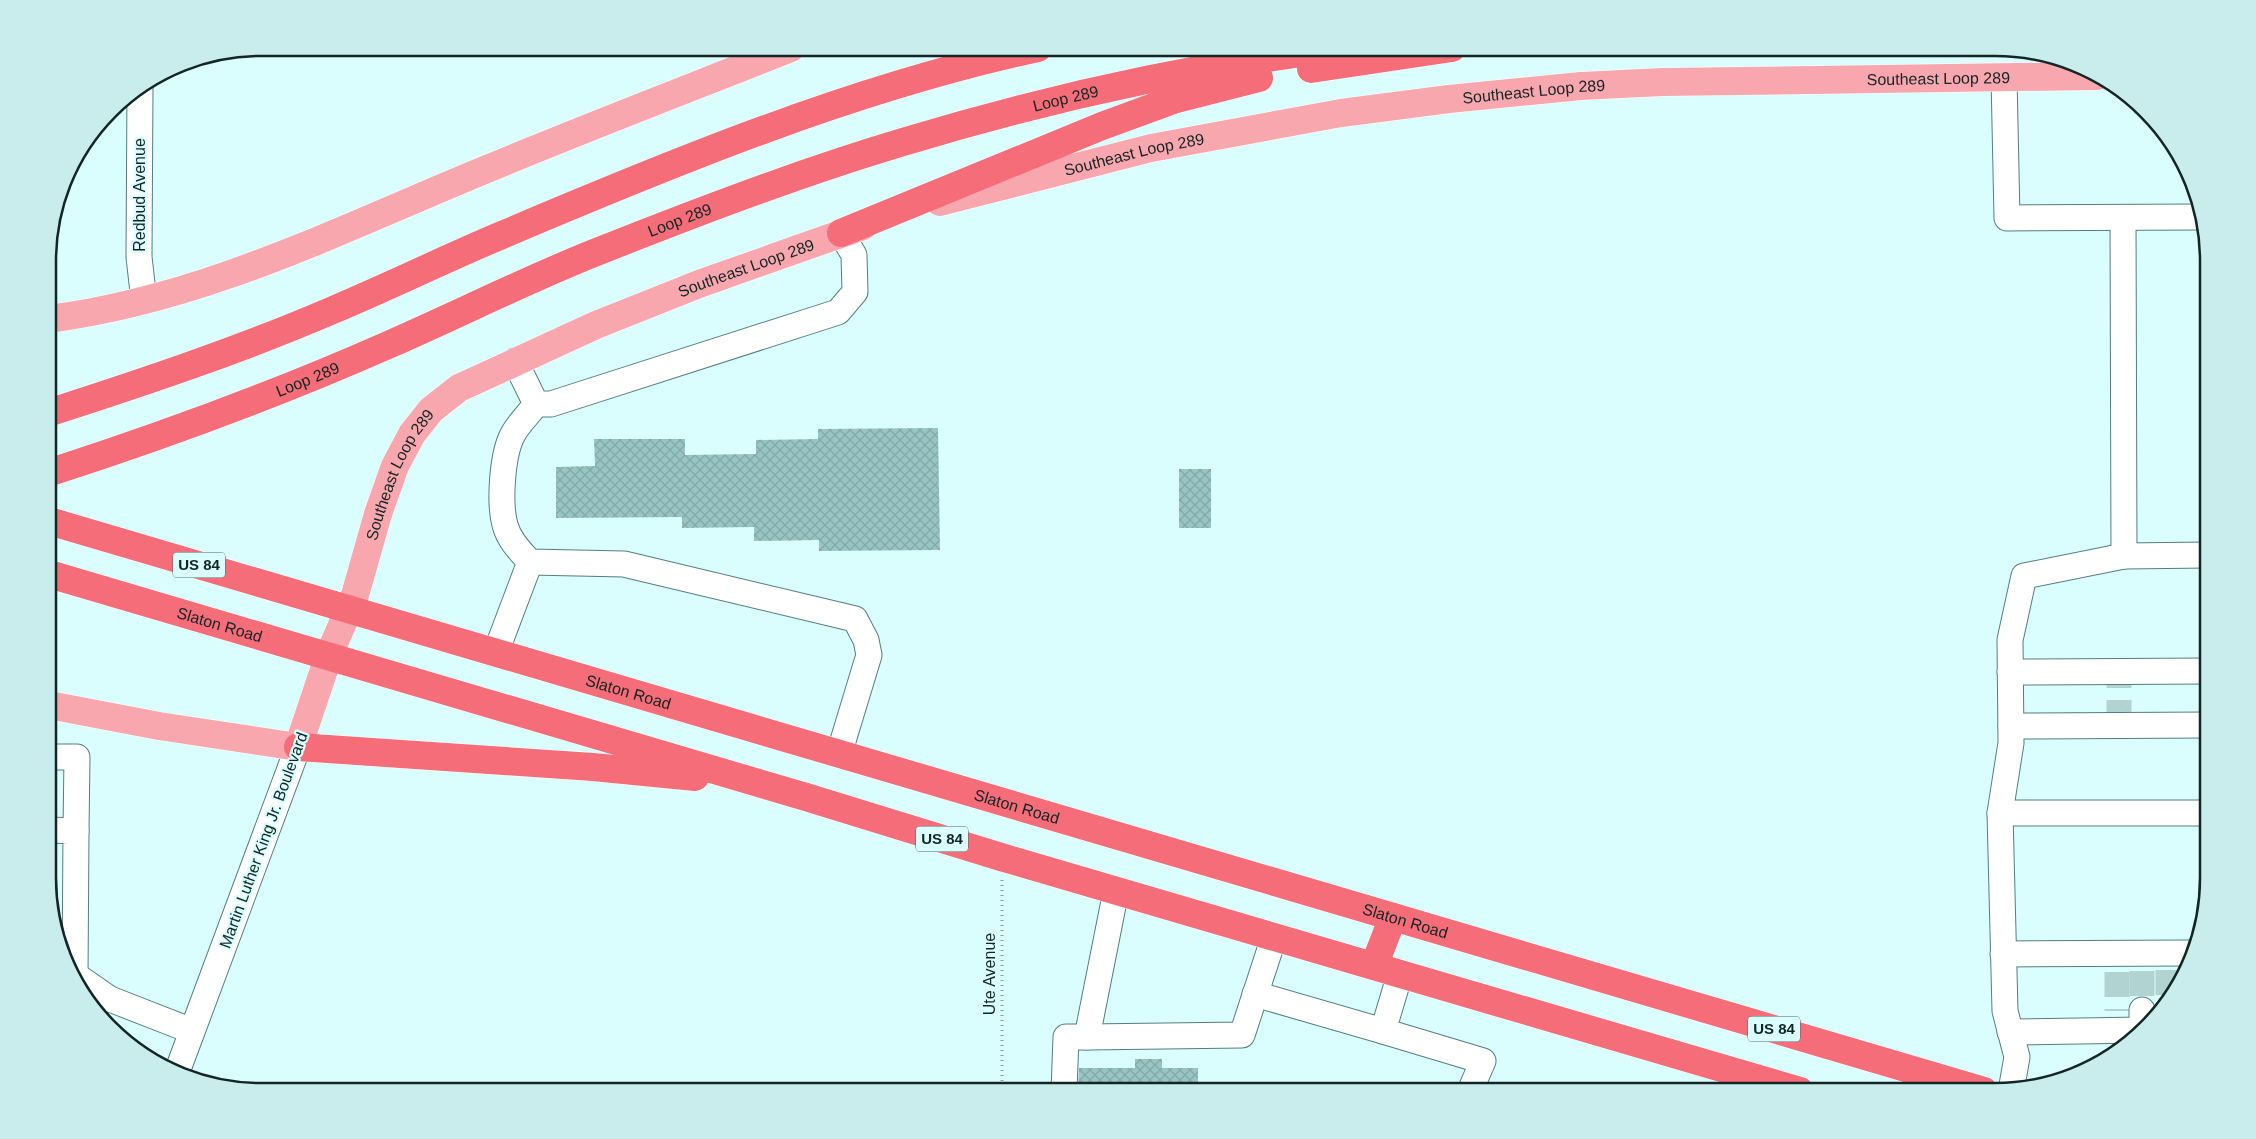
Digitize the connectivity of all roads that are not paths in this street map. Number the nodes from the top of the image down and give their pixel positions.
1 (771, 56) edge
2 (1008, 56) edge
3 (1288, 56) edge
4 (1400, 56) edge
5 (2083, 76) edge
6 (2004, 77) junction
7 (140, 97) edge
8 (2195, 217) edge
9 (2123, 218) junction
10 (841, 233) junction
11 (144, 301) junction
12 (56, 318) edge
13 (515, 361) junction
14 (536, 404) junction
15 (56, 410) edge
16 (56, 470) edge
17 (56, 523) edge
18 (2200, 555) edge
19 (2124, 556) junction
20 (530, 562) junction
21 (56, 576) edge
22 (349, 609) junction
23 (496, 652) junction
24 (329, 656) junction
25 (2200, 671) edge
26 (2010, 672) junction
27 (56, 706) edge
28 (2200, 725) edge
29 (2011, 726) junction
30 (298, 747) junction
31 (840, 754) junction
32 (56, 757) edge
33 (806, 797) junction
34 (2000, 813) junction
35 (2200, 813) edge
36 (56, 830) edge
37 (76, 830) junction
38 (1116, 891) junction
39 (1393, 917) junction
40 (1274, 937) junction
41 (2003, 954) junction
42 (2175, 959) edge
43 (74, 961) edge
44 (1374, 966) junction
45 (1400, 974) junction
46 (85, 982) edge
47 (1256, 994) junction
48 (2142, 1010) tunnel mouth
49 (2142, 1021) edge
50 (2135, 1027) edge
51 (192, 1031) junction
52 (1383, 1031) junction
53 (2010, 1032) junction
54 (1087, 1037) junction
55 (179, 1065) edge
56 (2013, 1082) edge
57 (1064, 1083) edge
58 (1473, 1083) edge
59 (1773, 1083) edge
60 (1957, 1083) edge

1 - 11 main road
2 - 15 highway
3 - 16 highway, Loop 289
4 - 10 highway
5 - 6 main road, Southeast Loop 289
6 - 9 street
6 - 10 main road, Southeast Loop 289
7 - 11 street, Redbud Avenue
8 - 9 street
9 - 19 street
10 - 13 main road, Southeast Loop 289
10 - 14 street
11 - 12 main road
13 - 14 street
13 - 22 main road, Southeast Loop 289
14 - 20 street
17 - 22 highway, Slaton Road / US 84
18 - 19 street
19 - 26 street
20 - 23 street
20 - 31 street
21 - 24 highway, Slaton Road / US 84
22 - 23 highway, Slaton Road / US 84
22 - 24 main road, Martin Luther King Jr. Boulevard
23 - 31 highway, Slaton Road / US 84
24 - 30 main road, Martin Luther King Jr. Boulevard
24 - 33 highway, Slaton Road / US 84
25 - 26 street
26 - 29 street
27 - 30 main road
28 - 29 street
29 - 34 street
30 - 33 highway
30 - 51 street, Martin Luther King Jr. Boulevard
31 - 39 highway, Slaton Road / US 84
32 - 37 street
33 - 38 highway, Slaton Road / US 84
34 - 35 street
34 - 41 street
36 - 37 street
37 - 43 street
38 - 40 highway, Slaton Road / US 84
38 - 54 street
39 - 44 highway
39 - 60 highway, Slaton Road / US 84
40 - 44 highway, Slaton Road / US 84
40 - 47 street
41 - 42 street
41 - 53 street
44 - 45 highway, Slaton Road / US 84
45 - 52 street
45 - 59 highway, Slaton Road / US 84
46 - 51 street
47 - 52 street
47 - 54 street
48 - 49 street
50 - 53 street
51 - 55 street, Martin Luther King Jr. Boulevard
52 - 58 street
53 - 56 street
54 - 57 street

